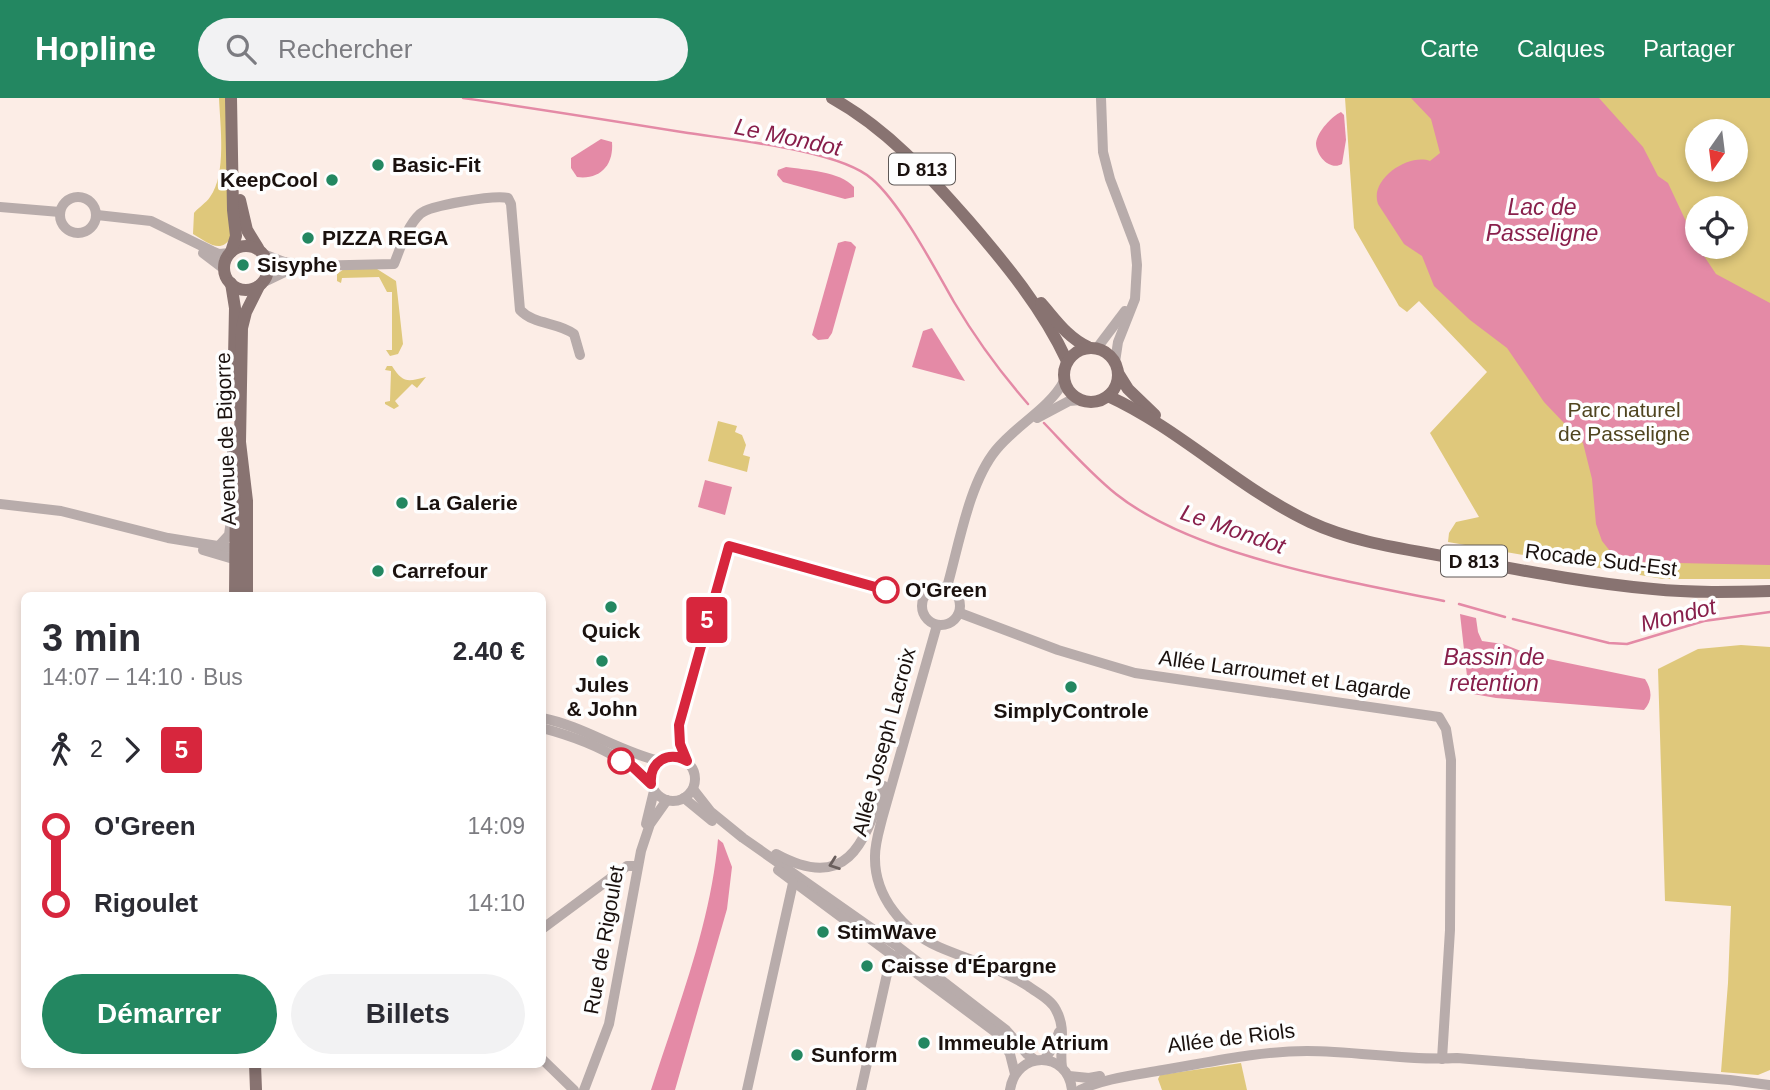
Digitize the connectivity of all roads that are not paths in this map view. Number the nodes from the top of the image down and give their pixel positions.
1 (234, 98) edge
2 (832, 98) edge
3 (1101, 98) edge
4 (0, 207) edge
5 (60, 212) junction
6 (97, 215) junction
7 (178, 235) junction
8 (261, 251) junction
9 (230, 252) junction
10 (999, 256) junction
11 (306, 266) junction
12 (224, 268) junction
13 (230, 283) junction
14 (260, 285) junction
15 (1136, 286) junction
16 (1093, 348) junction
17 (580, 355) dead end
18 (1067, 361) junction
19 (1117, 367) junction
20 (1064, 381) junction
21 (1108, 396) junction
22 (1081, 400) junction
23 (1004, 441) junction
24 (1201, 453) junction
25 (234, 478) junction
26 (0, 504) edge
27 (168, 538) junction
28 (218, 547) junction
29 (204, 551) junction
30 (240, 555) junction
31 (947, 587) junction
32 (1770, 591) edge
33 (240, 592) edge
34 (240, 592) edge
35 (960, 613) junction
36 (937, 625) junction
37 (546, 719) edge
38 (546, 729) edge
39 (902, 745) junction
40 (659, 761) junction
41 (652, 787) junction
42 (693, 789) junction
43 (684, 798) junction
44 (667, 800) junction
45 (743, 838) junction
46 (644, 840) junction
47 (637, 866) junction
48 (793, 883) junction
49 (546, 926) edge
50 (895, 956) junction
51 (1062, 1023) junction
52 (1442, 1059) junction
53 (1040, 1060) junction
54 (546, 1063) edge
55 (255, 1068) edge
56 (1065, 1072) junction
57 (1012, 1082) edge
58 (1769, 1086) edge
59 (256, 1090) edge
60 (574, 1090) edge
61 (584, 1090) edge
62 (747, 1090) edge
63 (861, 1090) edge
64 (1001, 1090) edge
65 (1072, 1090) edge
66 (1080, 1090) edge

1 - 8 main road
1 - 9 main road
2 - 10 main road, D 813
3 - 15 street
4 - 5 street
5 - 6 street
5 - 6 street
6 - 7 street
7 - 9 street
7 - 12 street
8 - 9 main road
8 - 11 street
8 - 14 main road
9 - 12 main road
10 - 16 main road, D 813
10 - 18 main road, D 813
11 - 14 street
11 - 17 street
12 - 13 main road
13 - 14 main road
13 - 25 main road, Avenue de Bigorre
14 - 30 main road, Avenue de Bigorre
15 - 16 street
15 - 19 street
16 - 18 main road
16 - 19 main road
18 - 20 main road
19 - 21 main road
19 - 24 main road, Rocade Sud-Est / D 813
20 - 22 main road
20 - 23 street
21 - 22 main road
21 - 24 main road, Rocade Sud-Est / D 813
22 - 23 street
23 - 31 street
24 - 32 main road, Rocade Sud-Est / D 813
25 - 28 street
25 - 30 main road, Avenue de Bigorre
26 - 27 street
27 - 28 street
27 - 29 street
28 - 30 street
29 - 30 street
29 - 34 street
30 - 33 main road, Avenue de Bigorre
31 - 35 street
31 - 36 street
35 - 36 street
35 - 52 street, Allée Larroumet et Lagarde
36 - 39 street, Allée Joseph Lacroix
37 - 40 street
38 - 41 street
39 -> 45 street
39 - 51 street, Allée Joseph Lacroix
40 - 41 street
40 - 42 street
41 - 44 street
41 - 46 street
42 - 43 street
42 - 45 street
43 - 44 street
43 - 48 street
44 - 46 street, Rue de Rigoulet
45 - 53 street
46 - 47 street, Rue de Rigoulet
47 - 49 street
47 - 61 street, Rue de Rigoulet
48 - 50 street
48 - 62 street
50 - 57 street
50 - 63 street
51 - 53 street
51 - 56 street
52 - 56 street, Allée de Riols
52 - 58 street, Allée de Riols
52 - 66 street, Allée de Riols
53 - 56 street
53 - 57 street
54 - 60 street
55 - 59 main road
56 - 65 street
57 - 64 street

